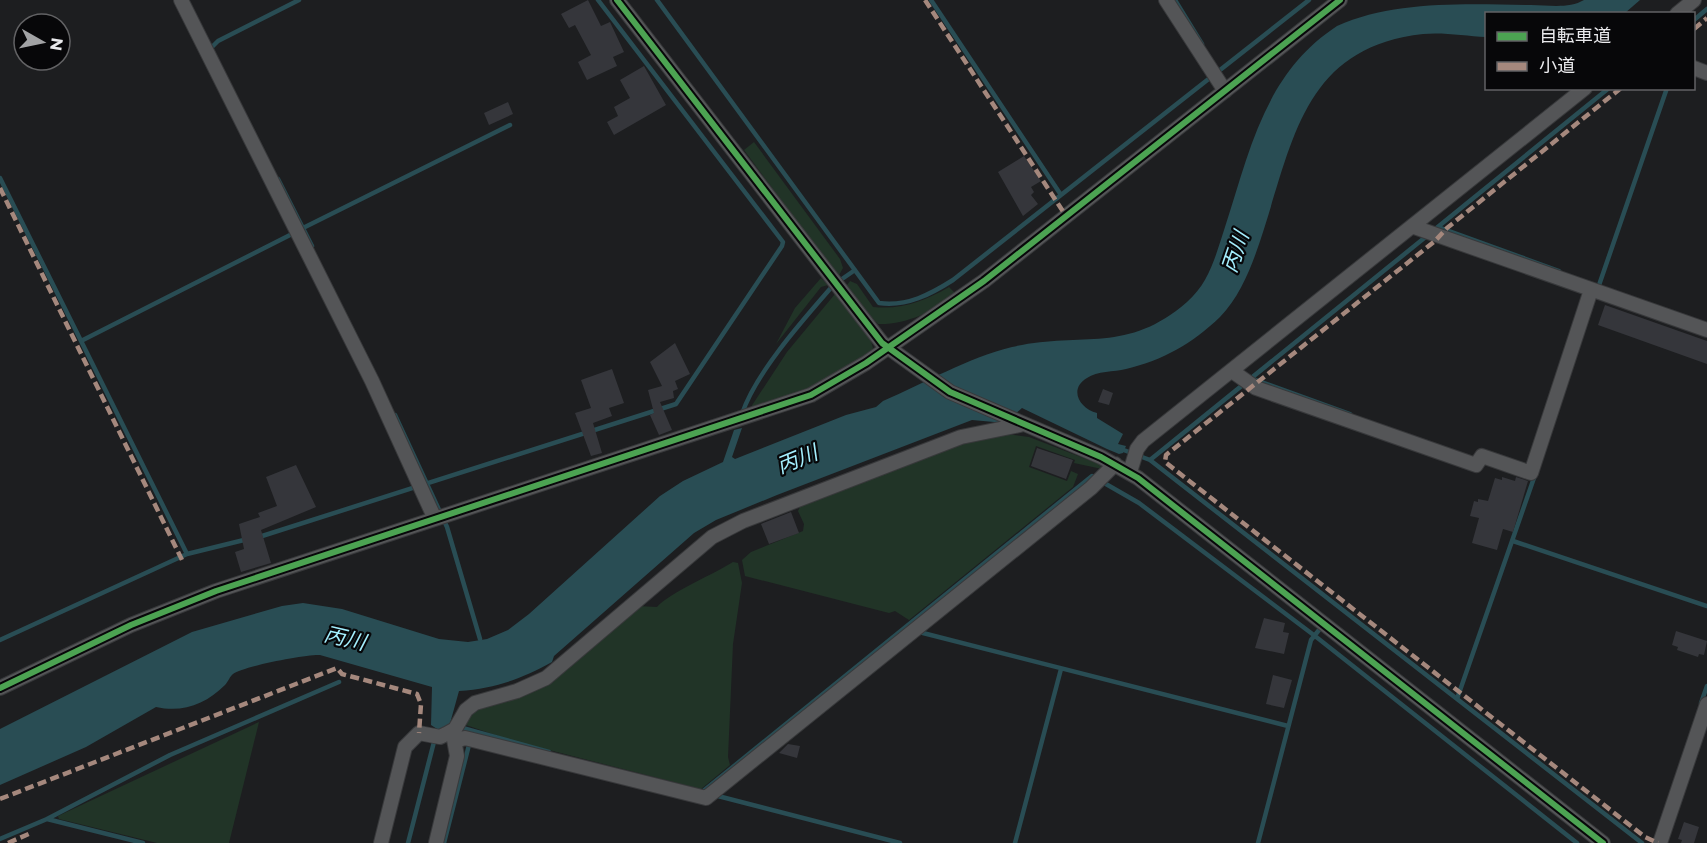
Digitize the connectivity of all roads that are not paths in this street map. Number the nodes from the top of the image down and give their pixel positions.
1 (181, 0) edge
2 (617, 0) edge
3 (1166, 0) edge
4 (1340, 0) edge
5 (1694, 0) edge
6 (1679, 12) edge
7 (1222, 87) junction
8 (1583, 90) edge
9 (1420, 228) junction
10 (1595, 291) junction
11 (1707, 330) edge
12 (892, 351) junction
13 (1241, 378) junction
14 (1017, 423) junction
15 (1115, 464) junction
16 (1130, 472) junction
17 (440, 517) junction
18 (0, 688) edge
19 (1707, 704) edge
20 (454, 734) junction
21 (381, 843) edge
22 (436, 843) edge
23 (1603, 843) edge
24 (1660, 843) edge

1 - 17 street
2 - 12 street
3 - 7 street
4 - 7 street
5 - 6 street
7 - 12 street
8 - 9 street
9 - 10 street
9 - 13 street
10 - 11 street
10 - 13 street
12 - 14 street
12 - 17 street
13 - 16 street
14 - 15 street
14 - 20 street
15 - 16 street
15 - 20 street
16 - 23 street
17 - 18 street
19 - 24 street
20 - 21 street
20 - 22 street

